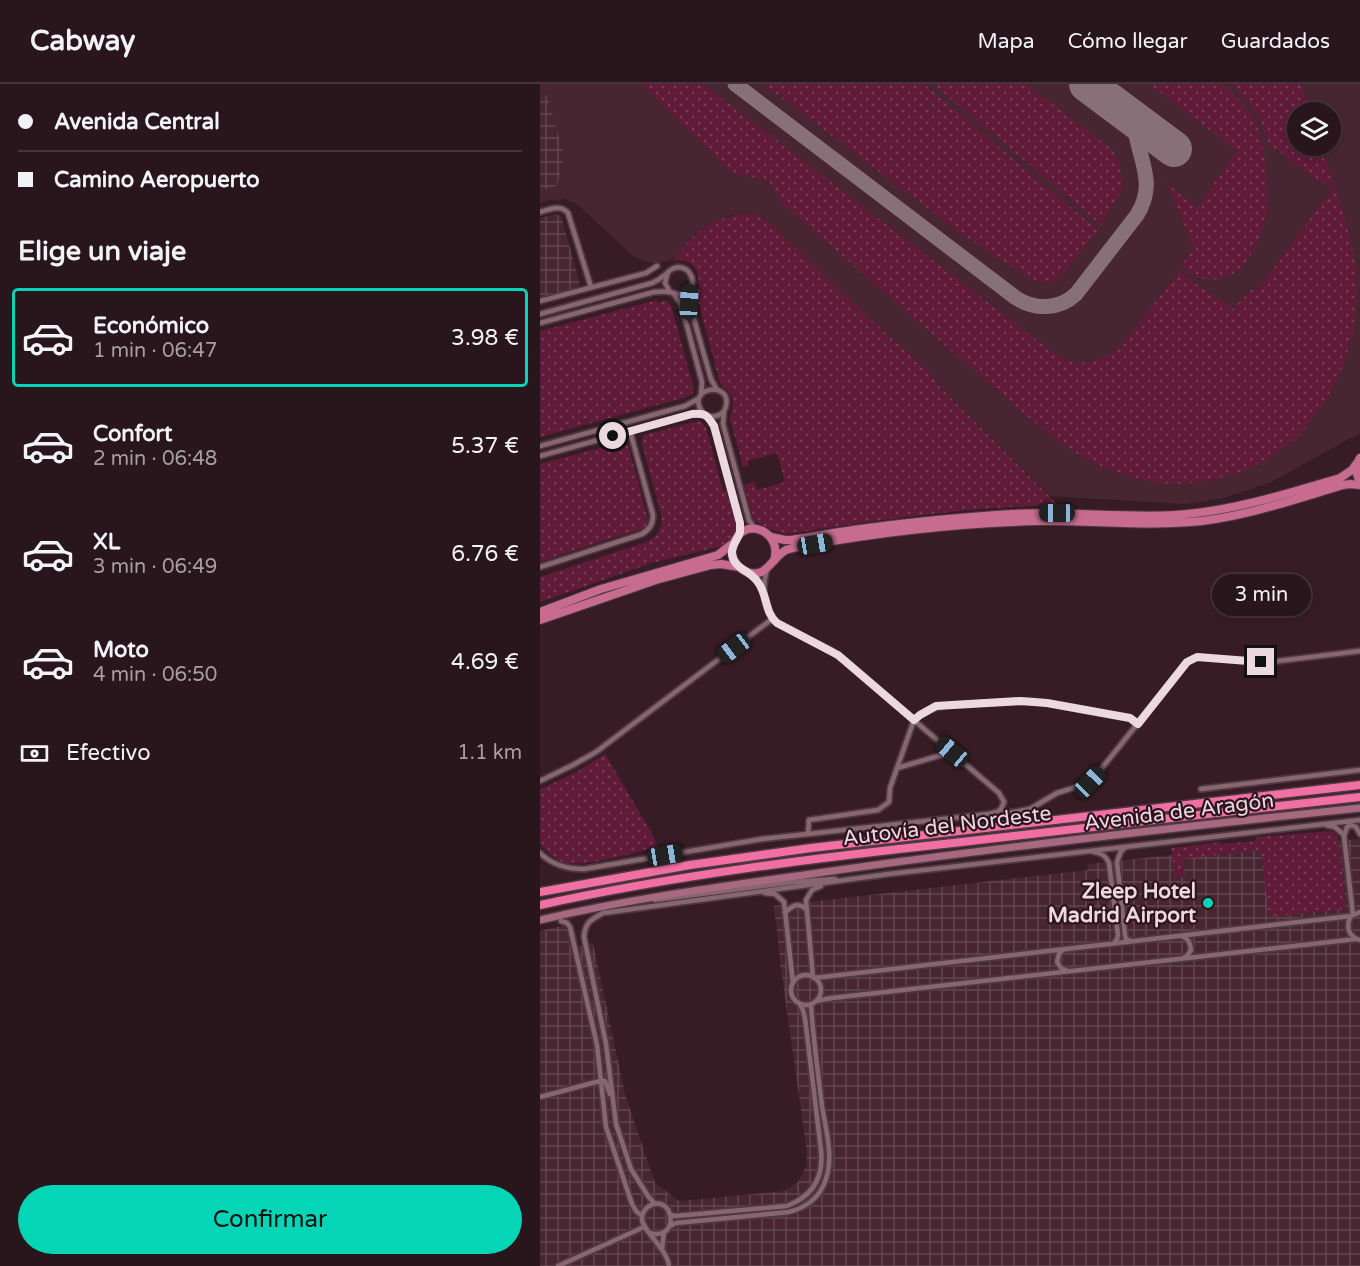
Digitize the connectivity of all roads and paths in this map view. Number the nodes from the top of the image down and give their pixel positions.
1 (540, 212) edge
2 (657, 266) dead end
3 (668, 272) junction
4 (591, 288) junction
5 (690, 289) junction
6 (672, 293) junction
7 (540, 301) edge
8 (540, 314) edge
9 (540, 323) edge
10 (717, 390) junction
11 (700, 396) junction
12 (724, 411) junction
13 (706, 415) junction
14 (630, 431) junction
15 (540, 446) edge
16 (540, 456) edge
17 (1359, 460) edge
18 (1360, 481) edge
19 (1360, 485) edge
20 (755, 529) junction
21 (739, 534) junction
22 (771, 537) junction
23 (734, 543) junction
24 (774, 561) junction
25 (540, 567) edge
26 (739, 567) junction
27 (767, 569) junction
28 (749, 573) junction
29 (763, 590) junction
30 (540, 612) edge
31 (772, 619) junction
32 (540, 621) edge
33 (1360, 651) edge
34 (914, 720) junction
35 (1138, 724) junction
36 (952, 752) junction
37 (897, 768) junction
38 (1360, 770) edge
39 (1360, 780) edge
40 (540, 781) edge
41 (1360, 785) edge
42 (1201, 789) dead end
43 (1264, 796) junction
44 (1360, 797) edge
45 (1002, 808) junction
46 (1360, 808) edge
47 (1360, 820) edge
48 (1320, 824) junction
49 (808, 833) junction
50 (1360, 834) edge
51 (1344, 836) junction
52 (1127, 847) junction
53 (1089, 851) junction
54 (540, 853) edge
55 (889, 874) junction
56 (850, 880) junction
57 (540, 892) edge
58 (756, 892) junction
59 (540, 905) edge
60 (601, 910) junction
61 (807, 910) junction
62 (1360, 912) edge
63 (785, 913) junction
64 (1352, 915) junction
65 (540, 920) edge
66 (561, 921) dead end
67 (1182, 936) junction
68 (1359, 940) edge
69 (1131, 941) junction
70 (1114, 943) junction
71 (1063, 950) junction
72 (1180, 960) junction
73 (1068, 971) junction
74 (814, 978) junction
75 (794, 983) junction
76 (799, 1003) junction
77 (814, 1003) junction
78 (600, 1081) junction
79 (540, 1097) edge
80 (613, 1103) junction
81 (656, 1204) junction
82 (671, 1215) junction
83 (642, 1216) junction
84 (670, 1226) junction
85 (644, 1227) junction
86 (664, 1232) junction
87 (650, 1233) junction
88 (662, 1249) junction
89 (558, 1266) edge
90 (669, 1266) edge

1 - 4 street
2 - 4 street
3 - 5 street
3 - 6 street
3 - 8 street
4 - 7 street
5 - 6 street
5 - 10 street
6 - 9 street
6 - 11 street
10 - 11 street
10 - 12 street
11 - 13 street
11 - 15 street
12 - 13 street
12 - 20 street
13 - 14 street
13 - 21 street
14 - 16 street
14 - 25 street
17 - 18 main road
17 - 22 main road
19 - 24 main road
20 - 21 main road
20 - 22 main road
21 - 23 main road
22 - 24 main road
23 - 26 main road
23 - 30 main road
24 - 27 main road
26 - 28 main road
26 - 32 main road
27 - 28 main road
27 - 29 street
28 - 29 street
29 - 31 street
31 - 34 street
31 - 40 street
33 - 35 street
34 - 35 street
34 - 36 street
34 - 37 street
35 - 45 street
36 - 37 street
36 - 45 street
37 - 49 street
38 - 42 street
39 - 43 highway
41 - 43 highway, Autovía del Nordeste
43 - 57 highway, Autovía del Nordeste
44 - 59 highway, Autovía del Nordeste
45 - 49 street
46 - 60 street, Avenida de Aragón
47 - 48 street
48 - 51 street
48 - 52 street
49 - 54 street
50 - 51 street
51 - 64 street
52 - 53 street
52 - 69 street
53 - 55 street
53 - 70 street
55 - 56 street
55 - 60 street
56 - 58 street
56 - 61 street
58 - 60 street
58 - 63 street
60 - 65 street, Avenida de Aragón
60 - 80 street
61 - 63 street
61 - 74 street
62 - 64 street
63 - 75 street
64 - 67 street
64 - 68 street
66 - 78 street
67 - 69 street
67 - 72 street
68 - 72 street
69 - 70 street
70 - 71 street
71 - 73 street
71 - 74 street
72 - 73 street
73 - 77 street
74 - 75 street
74 - 77 street
75 - 76 street
76 - 77 street
76 - 82 street
77 - 84 street
78 - 79 street
78 - 80 street
78 - 83 street
80 - 81 street
81 - 82 street
81 - 83 street
82 - 84 street
83 - 85 street
84 - 86 street
85 - 87 street
85 - 89 street
86 - 87 street
86 - 88 street
87 - 88 street
88 - 90 street

